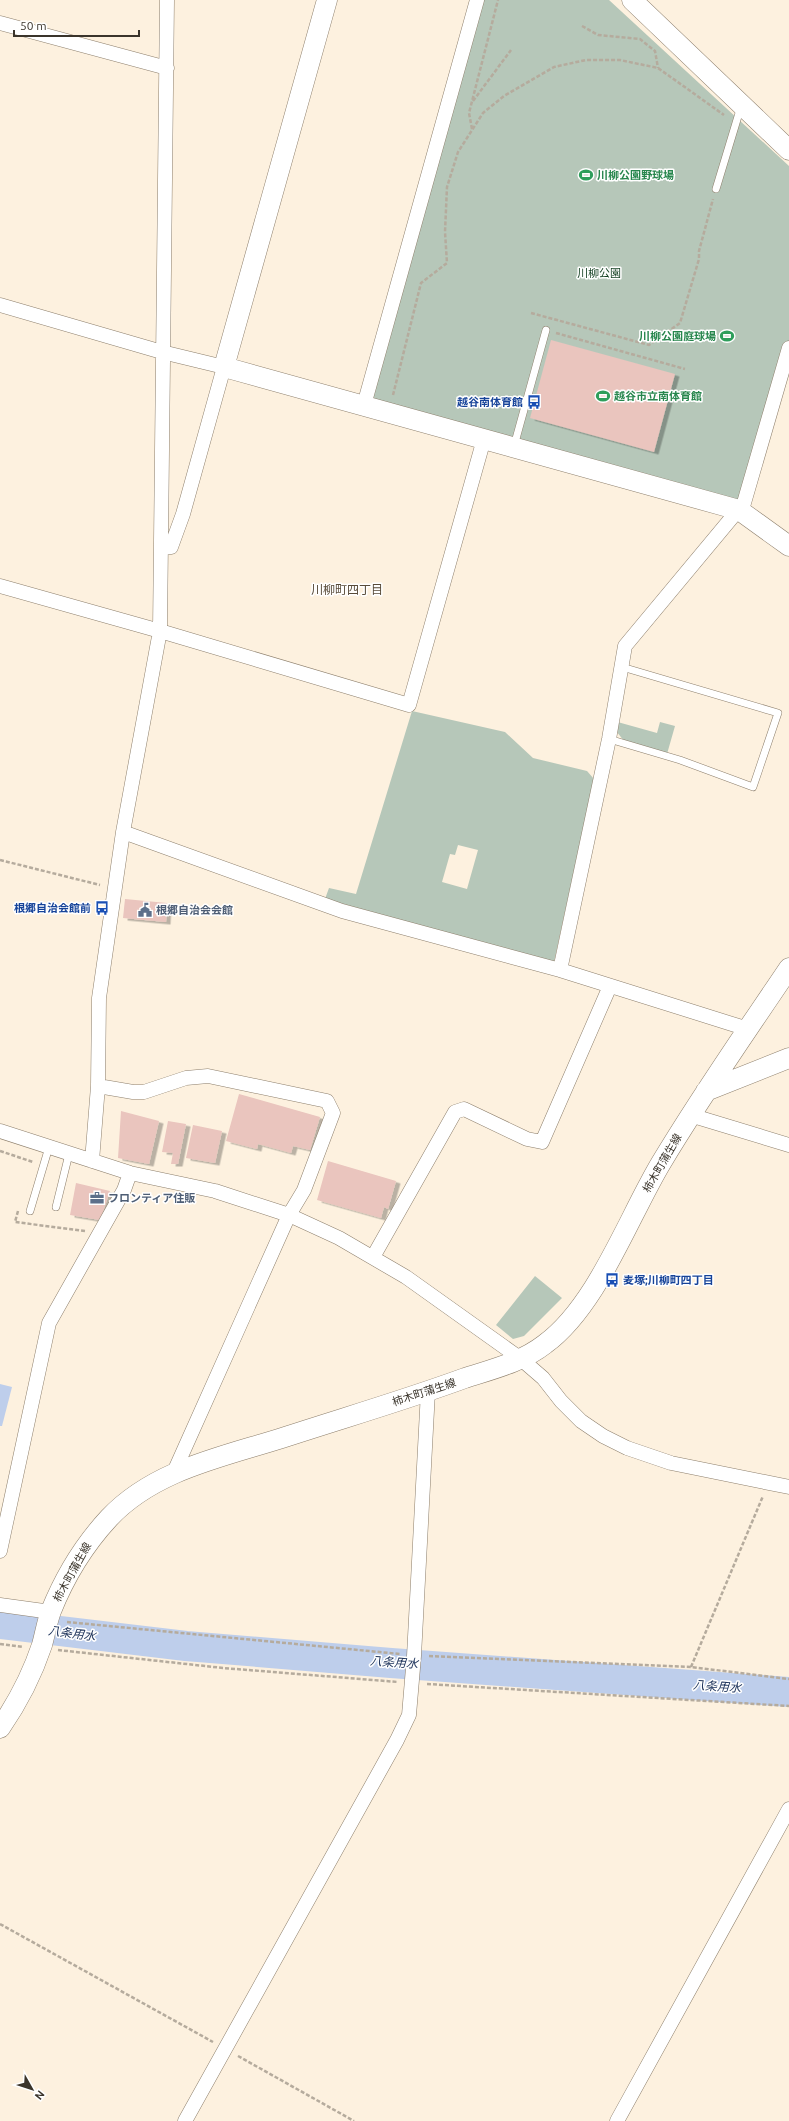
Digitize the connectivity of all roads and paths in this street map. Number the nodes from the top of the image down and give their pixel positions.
1 (167, 0) edge
2 (327, 0) edge
3 (477, 0) edge
4 (498, 0) edge
5 (632, 0) edge
6 (0, 23) edge
7 (582, 26) dead end
8 (511, 50) dead end
9 (167, 68) junction
10 (658, 68) junction
11 (472, 103) junction
12 (739, 115) junction
13 (472, 130) junction
14 (789, 150) edge
15 (716, 188) joint
16 (0, 305) edge
17 (531, 312) dead end
18 (546, 330) joint
19 (668, 333) junction
20 (683, 340) dead end
21 (789, 348) edge
22 (162, 352) junction
23 (224, 367) junction
24 (685, 369) dead end
25 (364, 405) junction
26 (389, 412) junction
27 (484, 439) junction
28 (513, 448) junction
29 (740, 510) junction
30 (789, 546) edge
31 (162, 548) junction
32 (0, 586) edge
33 (160, 631) junction
34 (622, 666) junction
35 (609, 739) junction
36 (123, 832) junction
37 (0, 860) edge
38 (114, 889) junction
39 (789, 968) edge
40 (560, 970) junction
41 (610, 986) junction
42 (748, 1029) junction
43 (789, 1058) edge
44 (98, 1086) junction
45 (706, 1091) junction
46 (690, 1115) junction
47 (0, 1131) edge
48 (789, 1145) edge
49 (49, 1147) junction
50 (0, 1151) edge
51 (69, 1154) junction
52 (92, 1161) junction
53 (30, 1169) dead end
54 (130, 1173) junction
55 (19, 1207) dead end
56 (56, 1207) dead end
57 (30, 1211) dead end
58 (289, 1215) junction
59 (84, 1238) dead end
60 (373, 1257) junction
61 (521, 1359) junction
62 (428, 1392) junction
63 (174, 1472) junction
64 (769, 1482) junction
65 (789, 1487) edge
66 (0, 1551) edge
67 (0, 1605) edge
68 (50, 1616) junction
69 (0, 1644) edge
70 (41, 1647) junction
71 (414, 1657) junction
72 (691, 1667) junction
73 (789, 1679) edge
74 (0, 1728) edge
75 (789, 1809) edge
76 (0, 1924) edge
77 (225, 2049) junction
78 (185, 2121) edge
79 (354, 2121) edge
80 (616, 2121) edge

1 - 9 street
2 - 23 street
3 - 25 street
4 - 11 path
5 - 12 street
6 - 9 street
7 - 10 path
8 - 11 path
9 - 22 street
10 - 12 path
10 - 13 path
11 - 13 path
12 - 14 street
12 - 15 lane
13 - 26 path
15 - 19 path
16 - 22 street
17 - 19 path
18 - 24 path
18 - 28 lane
19 - 20 path
21 - 29 street
22 - 23 street
22 - 31 street
23 - 25 street
23 - 31 street
25 - 26 street
26 - 27 street
27 - 28 street
27 - 33 street
28 - 29 street
29 - 30 street
29 - 34 street
31 - 33 street
32 - 33 street
33 - 36 street
34 - 35 street
34 - 35 lane
35 - 40 street
36 - 38 street
36 - 40 street
37 - 38 path
38 - 44 street
39 - 42 street, 柿木町蒲生線
40 - 41 street
41 - 42 street
41 - 60 street
42 - 45 street, 柿木町蒲生線
43 - 45 street
44 - 52 street
44 - 58 street
45 - 46 street, 柿木町蒲生線
46 - 48 street
46 - 61 street, 柿木町蒲生線
47 - 49 street
49 - 51 street
49 - 57 lane
50 - 53 path
51 - 52 street
51 - 56 lane
52 - 54 street
54 - 58 street
54 - 66 street
55 - 59 path
58 - 60 street
58 - 63 street
60 - 61 street
61 - 62 street, 柿木町蒲生線
61 - 64 street
62 - 63 street, 柿木町蒲生線
62 - 71 street
63 - 68 street, 柿木町蒲生線
64 - 65 street
64 - 72 path
67 - 68 street
68 - 70 street, 柿木町蒲生線
68 - 71 path
69 - 70 path
70 - 74 street, 柿木町蒲生線
71 - 72 path
71 - 77 street
72 - 73 path
75 - 80 street
76 - 77 path
77 - 78 street
77 - 79 path

